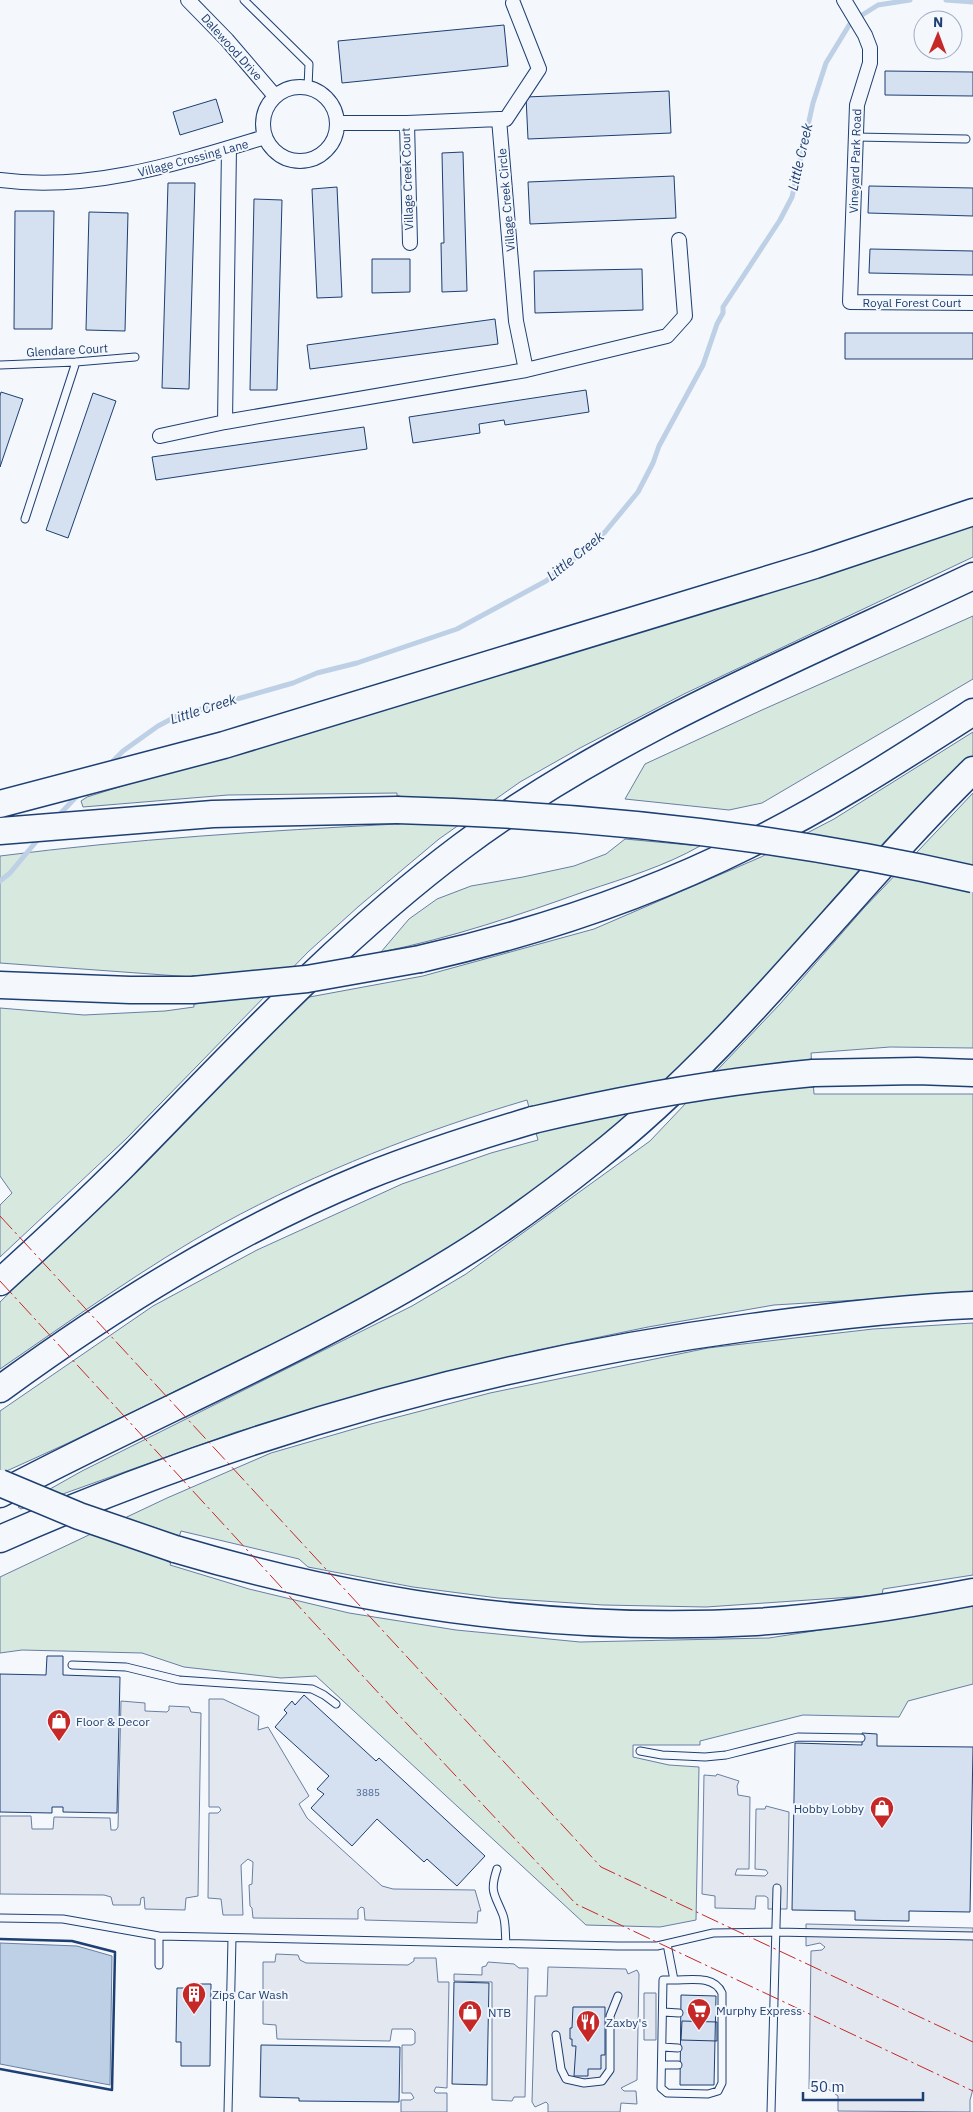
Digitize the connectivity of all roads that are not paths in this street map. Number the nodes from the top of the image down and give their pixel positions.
1 (188, 0) edge
2 (244, 0) edge
3 (844, 0) edge
4 (513, 3) dead end
5 (308, 87) junction
6 (275, 96) junction
7 (499, 119) junction
8 (338, 123) junction
9 (407, 123) junction
10 (265, 137) junction
11 (856, 137) junction
12 (966, 139) dead end
13 (229, 148) junction
14 (0, 180) edge
15 (679, 240) dead end
16 (410, 243) dead end
17 (850, 302) joint
18 (973, 302) edge
19 (135, 357) dead end
20 (76, 362) junction
21 (0, 365) edge
22 (526, 370) junction
23 (225, 422) junction
24 (160, 436) dead end
25 (973, 512) edge
26 (26, 519) dead end
27 (973, 576) edge
28 (973, 712) edge
29 (973, 770) edge
30 (0, 804) edge
31 (0, 831) edge
32 (973, 879) edge
33 (0, 985) edge
34 (973, 1073) edge
35 (0, 1282) edge
36 (973, 1306) edge
37 (0, 1390) edge
38 (0, 1483) edge
39 (0, 1494) edge
40 (0, 1538) edge
41 (973, 1592) edge
42 (72, 1665) dead end
43 (336, 1704) dead end
44 (861, 1738) dead end
45 (640, 1751) dead end
46 (498, 1869) dead end
47 (777, 1888) dead end
48 (0, 1918) edge
49 (776, 1932) junction
50 (159, 1936) junction
51 (973, 1936) edge
52 (232, 1938) junction
53 (506, 1943) junction
54 (667, 1944) junction
55 (159, 1966) dead end
56 (674, 1980) junction
57 (618, 1996) dead end
58 (663, 2012) junction
59 (679, 2012) dead end
60 (556, 2034) dead end
61 (662, 2047) junction
62 (678, 2048) dead end
63 (662, 2064) junction
64 (678, 2065) dead end
65 (228, 2112) edge
66 (771, 2112) edge

1 - 6 street, Dalewood Drive
2 - 5 lane
3 - 11 street, Vineyard Park Road
4 - 7 street
5 - 6 street
5 - 8 street
6 - 10 street
7 - 9 street
7 - 22 street, Village Creek Circle
8 - 9 street, Village Creek Court
8 - 10 street
9 - 16 street, Village Creek Court
10 - 13 street, Village Crossing Lane
11 - 12 lane
11 - 17 street, Vineyard Park Road
13 - 14 street, Village Crossing Lane
13 - 23 street
15 - 22 street
17 - 18 street, Royal Forest Court
19 - 20 lane, Glendare Court
20 - 21 lane, Glendare Court
20 - 26 lane
22 - 23 street
23 - 24 street
25 - 30 highway
27 - 35 highway
28 - 33 highway, bridge
29 - 39 highway
31 - 32 highway, bridge
34 - 37 highway, bridge
36 - 40 highway
38 - 41 highway, bridge
42 - 43 lane
44 - 45 lane
46 - 53 lane
47 - 49 lane
48 - 50 lane
49 - 51 lane
49 - 54 lane
49 - 66 lane
50 - 52 lane
50 - 55 lane
52 - 53 lane
52 - 65 lane
53 - 54 lane
54 - 56 lane
56 - 58 lane
56 - 63 lane
57 - 60 lane
58 - 59 lane
58 - 61 lane
61 - 62 lane
61 - 63 lane
63 - 64 lane

